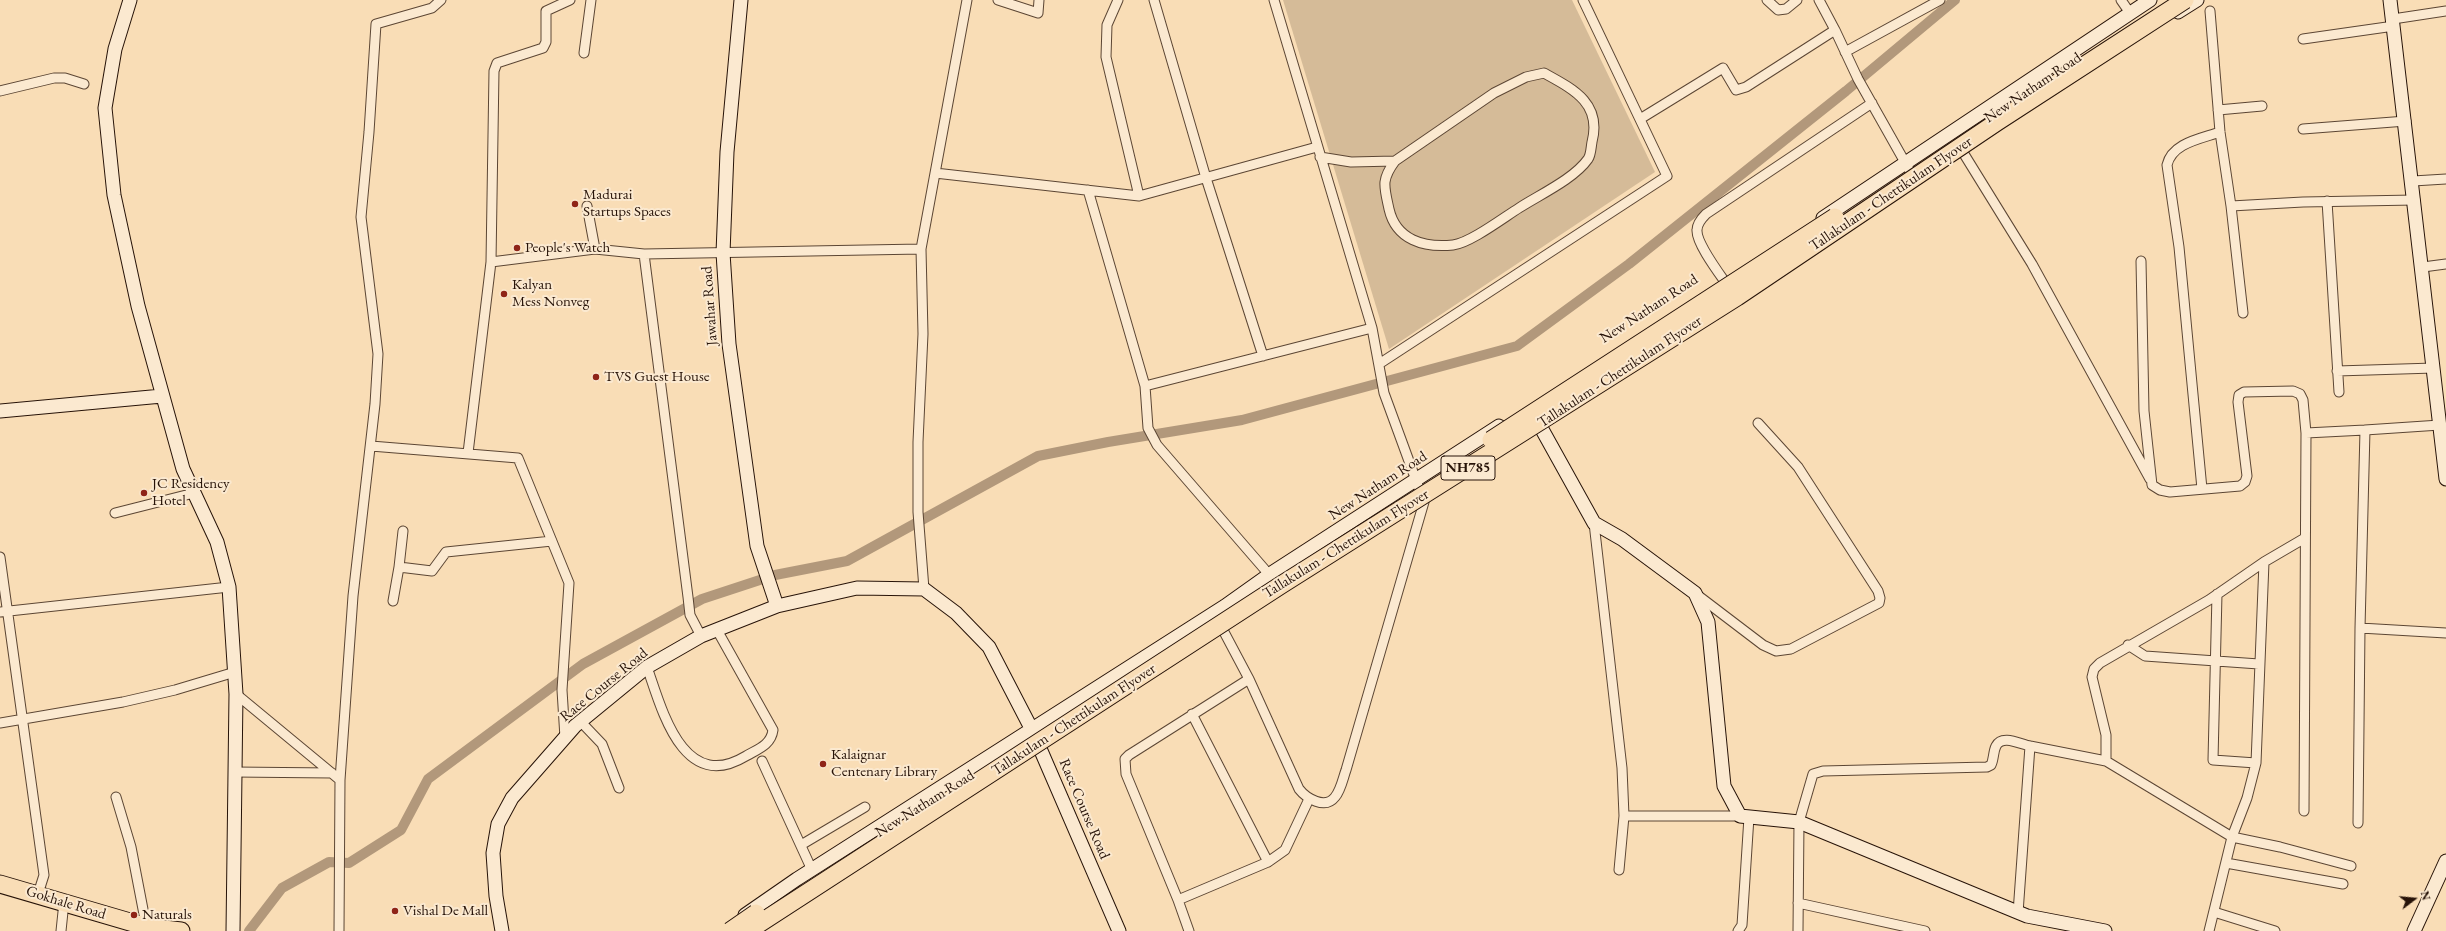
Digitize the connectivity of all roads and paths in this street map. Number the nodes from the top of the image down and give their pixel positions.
1 (130, 0) edge
2 (441, 0) edge
3 (570, 0) edge
4 (591, 0) edge
5 (741, 0) edge
6 (967, 0) edge
7 (998, 0) edge
8 (1039, 0) edge
9 (1118, 0) edge
10 (1154, 0) edge
11 (1274, 0) edge
12 (1583, 0) edge
13 (1768, 0) edge
14 (1797, 0) edge
15 (1819, 0) edge
16 (1940, 0) edge
17 (2121, 0) edge
18 (2150, 0) edge
19 (2166, 0) edge
20 (2185, 0) edge
21 (2197, 0) edge
22 (2390, 0) edge
23 (2446, 11) edge
24 (2210, 12) dead end
25 (2130, 13) junction
26 (2393, 22) junction
27 (1835, 30) junction
28 (2303, 39) dead end
29 (1845, 52) junction
30 (584, 54) dead end
31 (84, 84) dead end
32 (0, 91) edge
33 (1872, 103) junction
34 (2262, 106) dead end
35 (2218, 110) junction
36 (1640, 119) junction
37 (2406, 121) junction
38 (2303, 129) dead end
39 (2220, 132) junction
40 (1317, 147) junction
41 (1964, 154) junction
42 (1320, 158) junction
43 (1395, 161) junction
44 (1905, 163) junction
45 (935, 173) junction
46 (1206, 178) junction
47 (2446, 179) edge
48 (2413, 181) junction
49 (1917, 186) junction
50 (1088, 190) junction
51 (1139, 196) junction
52 (2415, 200) junction
53 (2327, 201) junction
54 (587, 206) dead end
55 (2231, 206) junction
56 (595, 249) junction
57 (921, 249) junction
58 (723, 253) junction
59 (644, 254) junction
60 (2141, 261) dead end
61 (490, 262) junction
62 (2446, 264) edge
63 (2423, 267) junction
64 (1724, 281) junction
65 (1739, 302) junction
66 (2243, 313) dead end
67 (1372, 328) junction
68 (1263, 356) junction
69 (1379, 364) junction
70 (2434, 368) junction
71 (2337, 371) junction
72 (1145, 386) junction
73 (2338, 392) dead end
74 (162, 396) junction
75 (1529, 406) junction
76 (2442, 407) edge
77 (0, 411) edge
78 (1758, 423) dead end
79 (2440, 425) junction
80 (1542, 428) junction
81 (2364, 430) junction
82 (2306, 433) junction
83 (371, 446) junction
84 (468, 453) junction
85 (2446, 479) edge
86 (1416, 480) junction
87 (2152, 485) junction
88 (2202, 489) junction
89 (194, 493) junction
90 (1424, 502) junction
91 (115, 513) dead end
92 (1594, 523) junction
93 (403, 531) dead end
94 (2305, 538) junction
95 (552, 541) junction
96 (0, 557) edge
97 (2264, 562) junction
98 (399, 567) junction
99 (1270, 574) junction
100 (229, 587) junction
101 (924, 589) junction
102 (1281, 592) junction
103 (1695, 593) junction
104 (2217, 594) junction
105 (393, 601) dead end
106 (777, 606) junction
107 (4, 612) edge
108 (2360, 628) junction
109 (717, 630) junction
110 (1223, 630) junction
111 (2446, 633) edge
112 (701, 636) junction
113 (2128, 645) junction
114 (2216, 661) junction
115 (2259, 664) junction
116 (647, 667) junction
117 (235, 672) junction
118 (1249, 679) junction
119 (236, 694) junction
120 (1192, 714) junction
121 (22, 718) junction
122 (581, 722) junction
123 (0, 723) edge
124 (1032, 730) junction
125 (565, 738) junction
126 (2030, 746) junction
127 (1041, 751) junction
128 (2106, 760) junction
129 (762, 761) dead end
130 (2256, 763) junction
131 (234, 772) junction
132 (332, 773) junction
133 (340, 780) junction
134 (620, 788) dead end
135 (116, 797) dead end
136 (1309, 799) junction
137 (865, 807) dead end
138 (2304, 811) dead end
139 (1624, 816) junction
140 (1745, 816) junction
141 (1799, 822) junction
142 (2358, 823) dead end
143 (2232, 837) junction
144 (800, 845) junction
145 (2446, 861) edge
146 (1268, 862) junction
147 (2226, 864) junction
148 (2351, 866) dead end
149 (812, 870) junction
150 (1619, 870) dead end
151 (0, 884) edge
152 (2343, 884) dead end
153 (38, 894) junction
154 (1178, 900) junction
155 (64, 902) junction
156 (1798, 903) junction
157 (2214, 912) junction
158 (2018, 913) junction
159 (147, 929) edge
160 (1741, 929) edge
161 (180, 930) edge
162 (61, 931) edge
163 (233, 931) edge
164 (339, 931) edge
165 (502, 931) edge
166 (722, 931) edge
167 (730, 931) edge
168 (748, 931) edge
169 (758, 931) edge
170 (1119, 931) edge
171 (1189, 931) edge
172 (1798, 931) edge
173 (1925, 931) edge
174 (2105, 931) edge
175 (2209, 931) edge
176 (2276, 931) edge
177 (2414, 931) edge

1 - 74 main road
2 - 83 street
3 - 61 street
4 - 30 street
5 - 58 main road, Jawahar Road
6 - 45 street
7 - 8 street
9 - 51 street
10 - 46 street
11 - 40 street
12 - 36 street
13 - 14 street
15 - 27 street
16 - 29 street
17 - 25 street
18 - 25 main road, New Natham Road
19 - 167 highway, Tallakulam - Chettikulam Flyover / NH785, bridge
20 - 168 highway, Tallakulam - Chettikulam Flyover / NH785, bridge
21 - 41 main road, New Natham Road
22 - 26 main road
23 - 26 street
24 - 35 street
25 - 44 main road, New Natham Road
26 - 28 street
26 - 37 main road
27 - 29 street
27 - 36 street
29 - 33 street
31 - 32 street
33 - 44 street
33 - 64 street
34 - 35 street
35 - 39 street
36 - 69 street
37 - 38 street
37 - 48 main road
39 - 55 street
39 - 88 street
40 - 42 street
40 - 46 street
41 - 49 main road, New Natham Road
41 - 87 street
42 - 43 street
42 - 67 street
43 - 43 street
44 - 49 street
44 - 64 main road, New Natham Road
45 - 50 street
45 - 57 street
46 - 51 street
46 - 68 street
47 - 48 street
48 - 52 main road
49 - 65 main road, New Natham Road
50 - 51 street
50 - 72 street
52 - 53 street
52 - 63 main road
53 - 55 street
53 - 71 street
54 - 56 street
55 - 66 street
56 - 59 street
56 - 61 street
57 - 58 street
57 - 101 street
58 - 59 street
58 - 106 main road, Jawahar Road
59 - 112 street
60 - 87 street
61 - 84 street
62 - 63 street
63 - 70 main road
64 - 65 street
64 - 75 main road, New Natham Road
65 - 80 main road, New Natham Road
67 - 68 street
67 - 69 street
68 - 72 street
69 - 86 street
70 - 71 street
70 - 76 main road
71 - 73 street
72 - 99 street
74 - 77 main road
74 - 89 main road
75 - 80 main road
75 - 86 main road, New Natham Road
76 - 79 main road
78 - 103 street
79 - 81 street
79 - 85 main road
80 - 90 main road, New Natham Road
80 - 92 main road
81 - 82 street
81 - 108 street
82 - 88 street
82 - 94 street
83 - 84 street
83 - 133 street
84 - 95 street
86 - 90 street
86 - 99 main road, New Natham Road
87 - 88 street
89 - 91 street
89 - 100 main road
90 - 102 main road, New Natham Road
90 - 136 street
92 - 103 main road
92 - 139 street
93 - 98 street
94 - 97 street
94 - 138 street
95 - 98 street
95 - 125 street
96 - 107 street
97 - 104 street
97 - 115 street
98 - 105 street
99 - 102 street
99 - 124 main road, New Natham Road
100 - 107 street
100 - 117 main road
101 - 106 main road, Race Course Road
101 - 124 main road, Race Course Road
102 - 110 main road, New Natham Road
103 - 140 main road
104 - 113 street
104 - 114 street
106 - 109 main road, Race Course Road
107 - 121 street
108 - 111 street
108 - 142 street
109 - 112 main road, Race Course Road
109 - 116 street
110 - 118 street
110 - 127 main road, New Natham Road
112 - 116 main road, Race Course Road
113 - 114 street
113 - 128 street
114 - 115 street
114 - 130 street
115 - 130 street
116 - 122 main road, Race Course Road
117 - 119 main road
117 - 121 street
118 - 120 street
118 - 136 street
119 - 131 main road
119 - 132 street
120 - 146 street
120 - 154 street
121 - 123 street
121 - 153 street
122 - 125 main road, Race Course Road
122 - 134 street
124 - 127 main road, Race Course Road
124 - 149 main road, New Natham Road
125 - 165 main road, Race Course Road
126 - 128 street
126 - 141 street
126 - 158 street
127 - 169 main road, New Natham Road
127 - 170 main road, Race Course Road
128 - 143 street
129 - 144 street
130 - 143 street
131 - 132 street
131 - 163 main road
132 - 133 street
133 - 164 street
135 - 159 street
136 - 146 street
137 - 144 street
139 - 140 street
139 - 150 street
140 - 141 main road
140 - 160 street
141 - 156 street
141 - 158 main road
143 - 147 street
143 - 148 street
144 - 149 street
145 - 177 main road
146 - 154 street
147 - 152 street
147 - 157 street
149 - 166 main road, New Natham Road
151 - 153 highway, Gokhale Road
153 - 155 highway, Gokhale Road
154 - 171 street
155 - 159 highway, Gokhale Road
155 - 162 street
156 - 172 street
156 - 173 street
157 - 175 street
157 - 176 street
158 - 174 main road
159 - 161 highway, Gokhale Road

